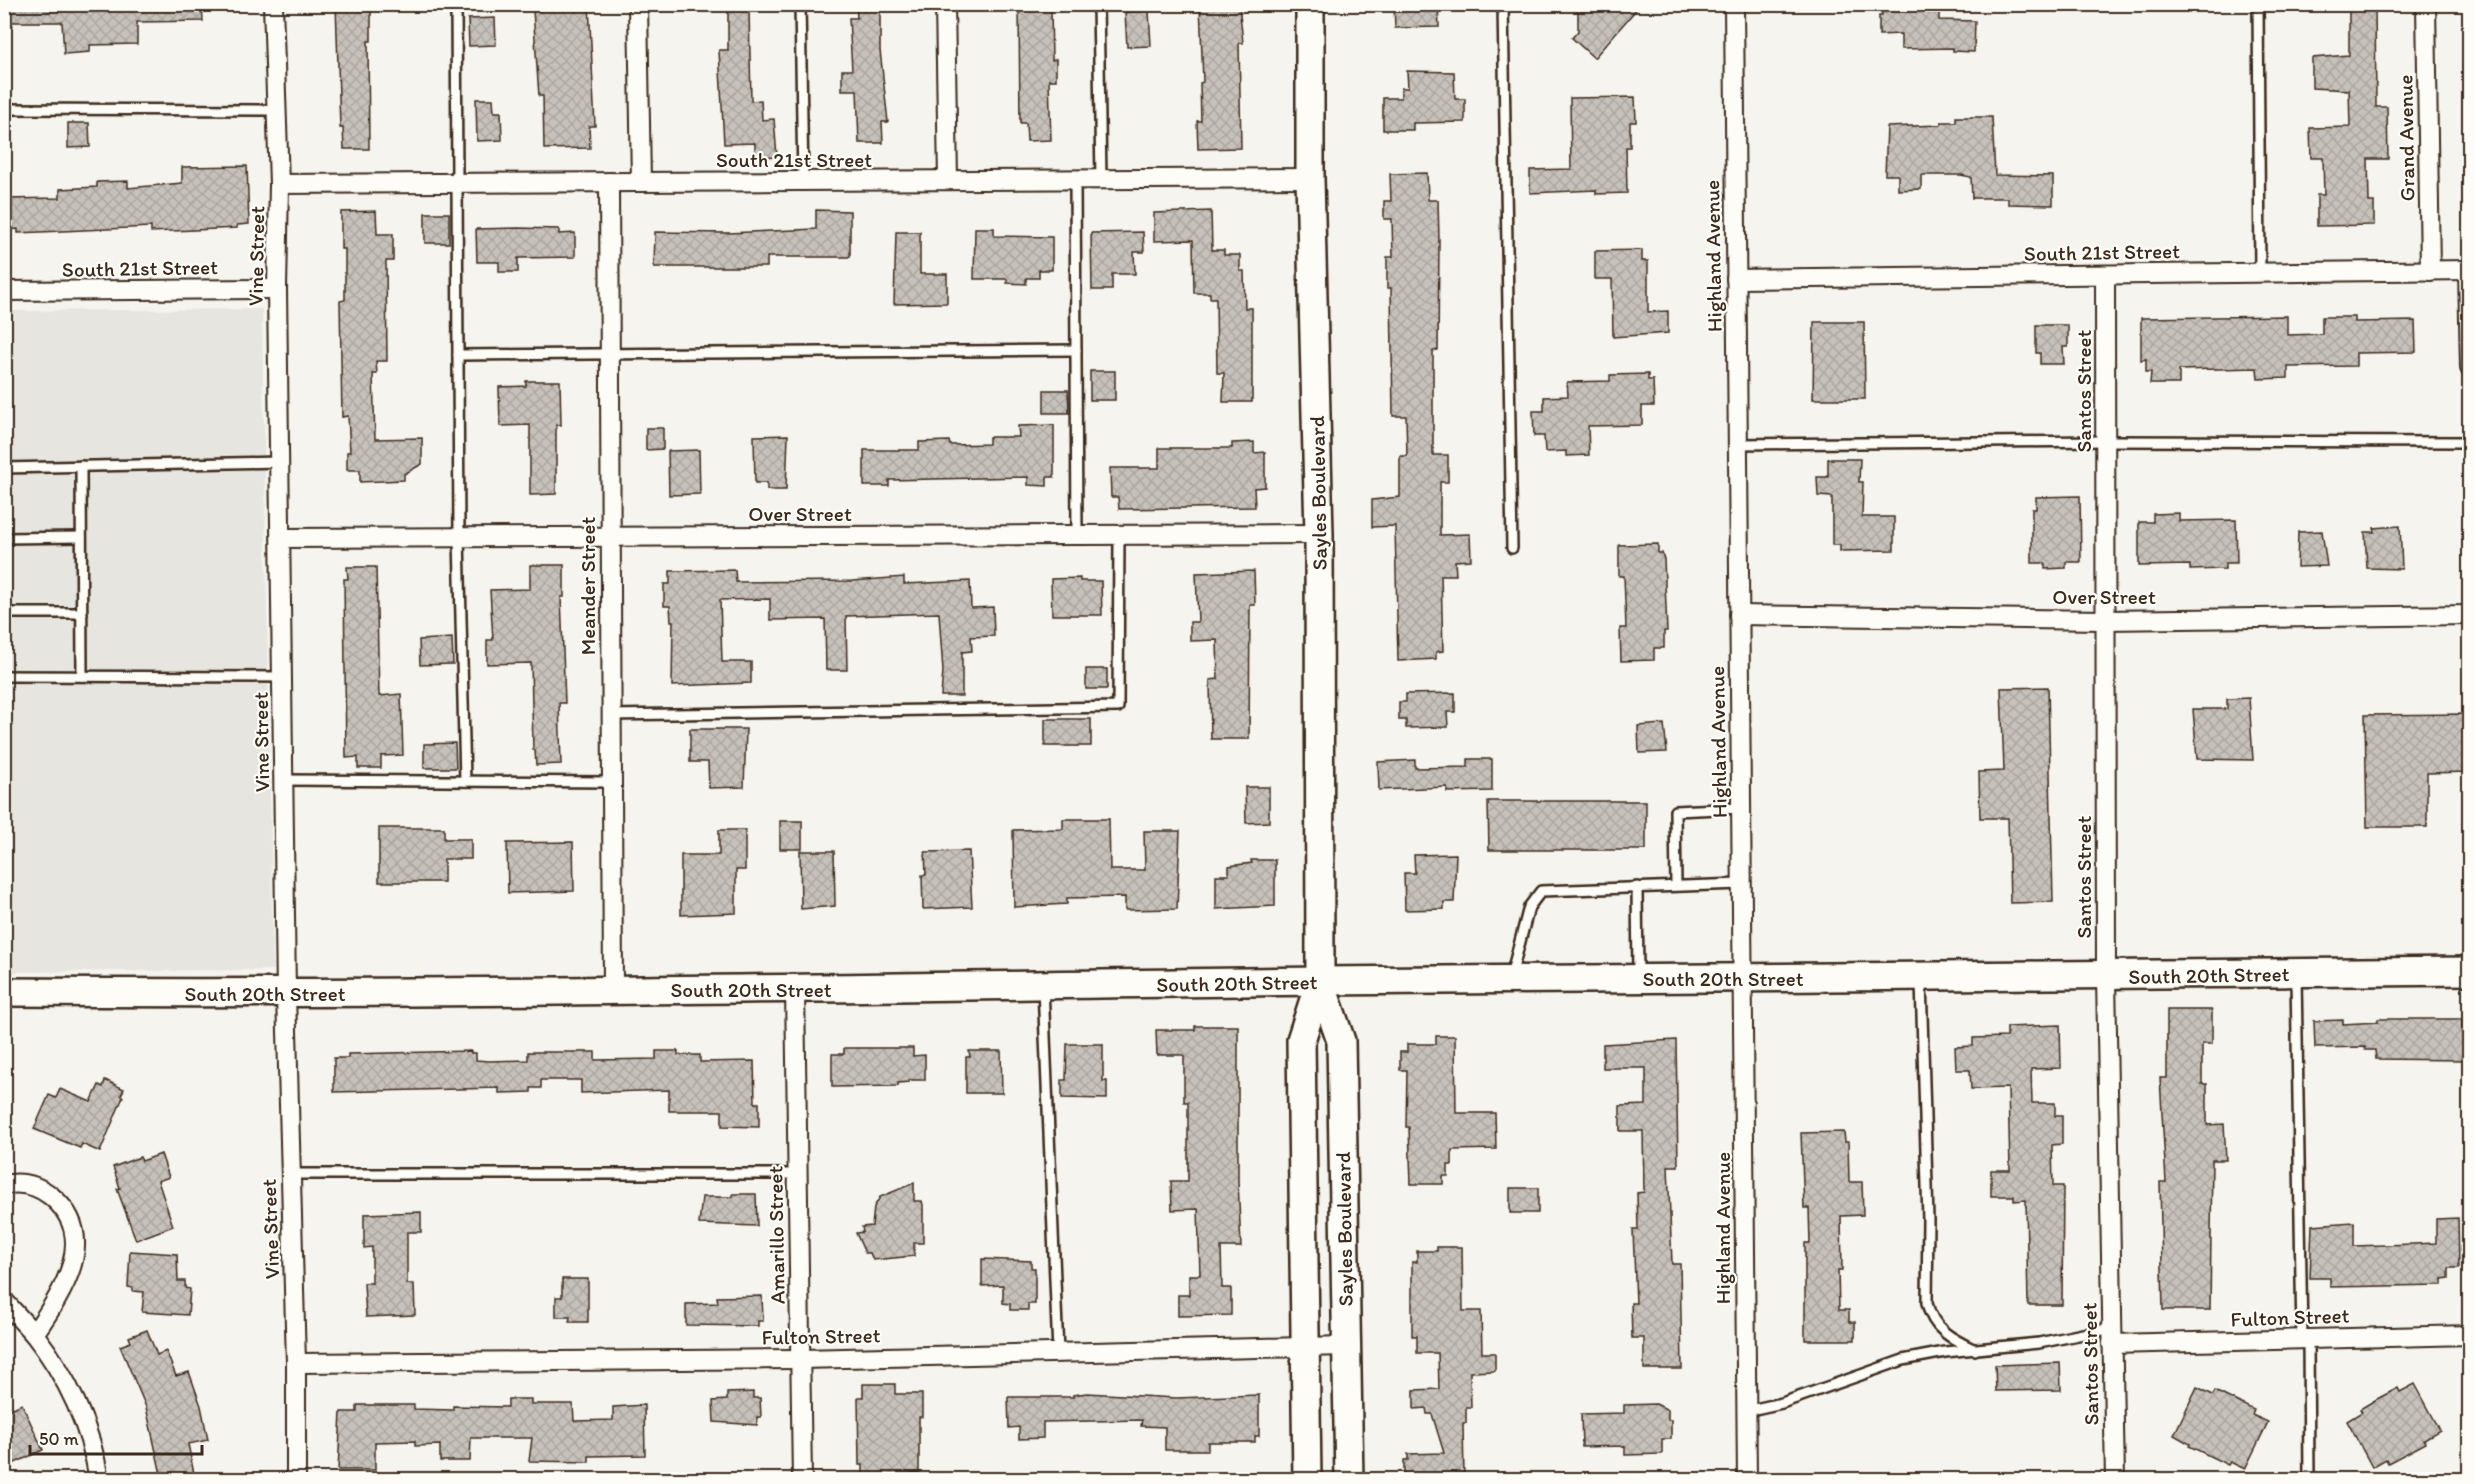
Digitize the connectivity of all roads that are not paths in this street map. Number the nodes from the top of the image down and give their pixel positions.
1 (273, 4) edge
2 (456, 4) edge
3 (638, 4) edge
4 (800, 4) edge
5 (945, 4) edge
6 (1098, 4) edge
7 (1310, 4) edge
8 (1503, 4) edge
9 (1734, 4) edge
10 (2258, 4) edge
11 (2426, 4) edge
12 (4, 108) edge
13 (277, 110) junction
14 (1310, 178) junction
15 (1075, 179) junction
16 (1101, 179) junction
17 (948, 180) junction
18 (803, 181) junction
19 (609, 182) junction
20 (641, 182) junction
21 (458, 183) junction
22 (279, 184) junction
23 (2469, 270) edge
24 (2430, 271) junction
25 (2260, 273) junction
26 (2105, 275) junction
27 (1736, 279) junction
28 (277, 289) junction
29 (4, 291) edge
30 (1076, 350) junction
31 (458, 355) junction
32 (609, 355) junction
33 (2469, 368) edge
34 (2105, 441) junction
35 (2469, 442) edge
36 (1738, 444) junction
37 (280, 462) junction
38 (81, 466) junction
39 (4, 468) edge
40 (1319, 534) junction
41 (1077, 535) junction
42 (1119, 535) junction
43 (81, 537) junction
44 (459, 537) junction
45 (609, 537) junction
46 (4, 538) edge
47 (281, 538) junction
48 (1512, 548) dead end
49 (4, 613) edge
50 (82, 613) junction
51 (1739, 615) junction
52 (2469, 615) edge
53 (2105, 620) junction
54 (4, 676) edge
55 (82, 676) junction
56 (283, 677) junction
57 (610, 715) junction
58 (284, 780) junction
59 (465, 781) junction
60 (611, 782) junction
61 (1741, 808) junction
62 (1741, 884) junction
63 (1676, 885) junction
64 (1636, 887) junction
65 (2469, 971) edge
66 (2296, 974) junction
67 (1921, 977) junction
68 (2106, 977) junction
69 (1742, 978) junction
70 (1638, 979) junction
71 (1510, 980) junction
72 (1320, 981) junction
73 (1043, 986) junction
74 (613, 989) junction
75 (795, 989) junction
76 (4, 992) edge
77 (286, 994) junction
78 (291, 1174) junction
79 (798, 1174) junction
80 (4, 1185) edge
81 (4, 1301) edge
82 (34, 1334) junction
83 (2469, 1335) edge
84 (2112, 1336) junction
85 (2305, 1339) junction
86 (1346, 1346) junction
87 (1305, 1348) junction
88 (1975, 1350) junction
89 (1058, 1353) junction
90 (801, 1359) junction
91 (296, 1363) junction
92 (1746, 1411) junction
93 (99, 1479) edge
94 (296, 1479) edge
95 (802, 1479) edge
96 (1307, 1479) edge
97 (1349, 1479) edge
98 (1747, 1479) edge
99 (2115, 1479) edge
100 (2309, 1479) edge

1 - 13 street, Vine Street
2 - 21 lane
3 - 20 street
4 - 18 lane
5 - 17 street
6 - 16 lane
7 - 14 street, Sayles Boulevard
8 - 48 lane
9 - 27 street, Highland Avenue
10 - 25 lane
11 - 24 street, Grand Avenue
12 - 13 lane
13 - 22 street, Vine Street
14 - 16 street, South 21st Street
14 - 40 street, Sayles Boulevard
15 - 16 street, South 21st Street
15 - 17 street, South 21st Street
15 - 30 lane
17 - 18 street, South 21st Street
18 - 20 street, South 21st Street
19 - 20 street, South 21st Street
19 - 21 street, South 21st Street
19 - 32 street, Meander Street
21 - 22 street, South 21st Street
21 - 31 lane
22 - 28 street, Vine Street
23 - 24 street, South 21st Street
23 - 33 street
24 - 25 street, South 21st Street
25 - 26 street, South 21st Street
26 - 27 street, South 21st Street
26 - 34 street, Santos Street
27 - 36 street, Highland Avenue
28 - 29 street, South 21st Street
28 - 37 street, Vine Street
30 - 32 lane
30 - 41 lane
31 - 32 lane
31 - 44 lane
32 - 45 street, Meander Street
34 - 35 lane
34 - 36 lane
34 - 53 street, Santos Street
36 - 51 street, Highland Avenue
37 - 38 lane
37 - 47 street, Vine Street
38 - 39 lane
38 - 43 lane
40 - 42 street, Over Street
40 - 72 street, Sayles Boulevard
41 - 42 street, Over Street
41 - 45 street, Over Street
42 - 57 lane
43 - 46 lane
43 - 50 lane
44 - 45 street, Over Street
44 - 47 street, Over Street
44 - 59 lane
45 - 57 street, Meander Street
47 - 56 street, Vine Street
49 - 50 lane
50 - 55 lane
51 - 53 street, Over Street
51 - 61 street, Highland Avenue
52 - 53 street, Over Street
53 - 68 street, Santos Street
54 - 55 lane
55 - 56 lane
56 - 58 street, Vine Street
57 - 60 street, Meander Street
58 - 59 lane
58 - 77 street, Vine Street
59 - 60 lane
60 - 74 street, Meander Street
61 - 62 street, Highland Avenue
61 - 63 lane
62 - 63 lane
62 - 69 street, Highland Avenue
63 - 64 lane
64 - 70 lane
64 - 71 lane
65 - 66 street, South 20th Street
66 - 68 street, South 20th Street
66 - 85 lane
67 - 68 street, South 20th Street
67 - 69 street, South 20th Street
67 - 88 lane
68 - 84 street, Santos Street
69 - 70 street, South 20th Street
69 - 92 street, Highland Avenue
70 - 71 street, South 20th Street
71 - 72 street, South 20th Street
72 - 73 street, South 20th Street
72 - 86 street, Sayles Boulevard
72 - 87 street, Sayles Boulevard
73 - 75 street, South 20th Street
73 - 89 lane
74 - 75 street, South 20th Street
74 - 77 street, South 20th Street
75 - 79 street, Amarillo Street
76 - 77 street, South 20th Street
77 - 78 street, Vine Street
78 - 79 lane
78 - 91 street, Vine Street
79 - 90 street, Amarillo Street
80 - 82 street
81 - 82 street
82 - 93 street
83 - 85 street, Fulton Street
84 - 85 street, Fulton Street
84 - 88 lane
84 - 99 street, Santos Street
85 - 100 lane
86 - 87 street, Fulton Street
86 - 97 street, Sayles Boulevard
87 - 89 street, Fulton Street
87 - 96 street, Sayles Boulevard
88 - 92 lane
89 - 90 street, Fulton Street
90 - 91 street, Fulton Street
90 - 95 street, Amarillo Street
91 - 94 street, Vine Street
92 - 98 street, Highland Avenue

